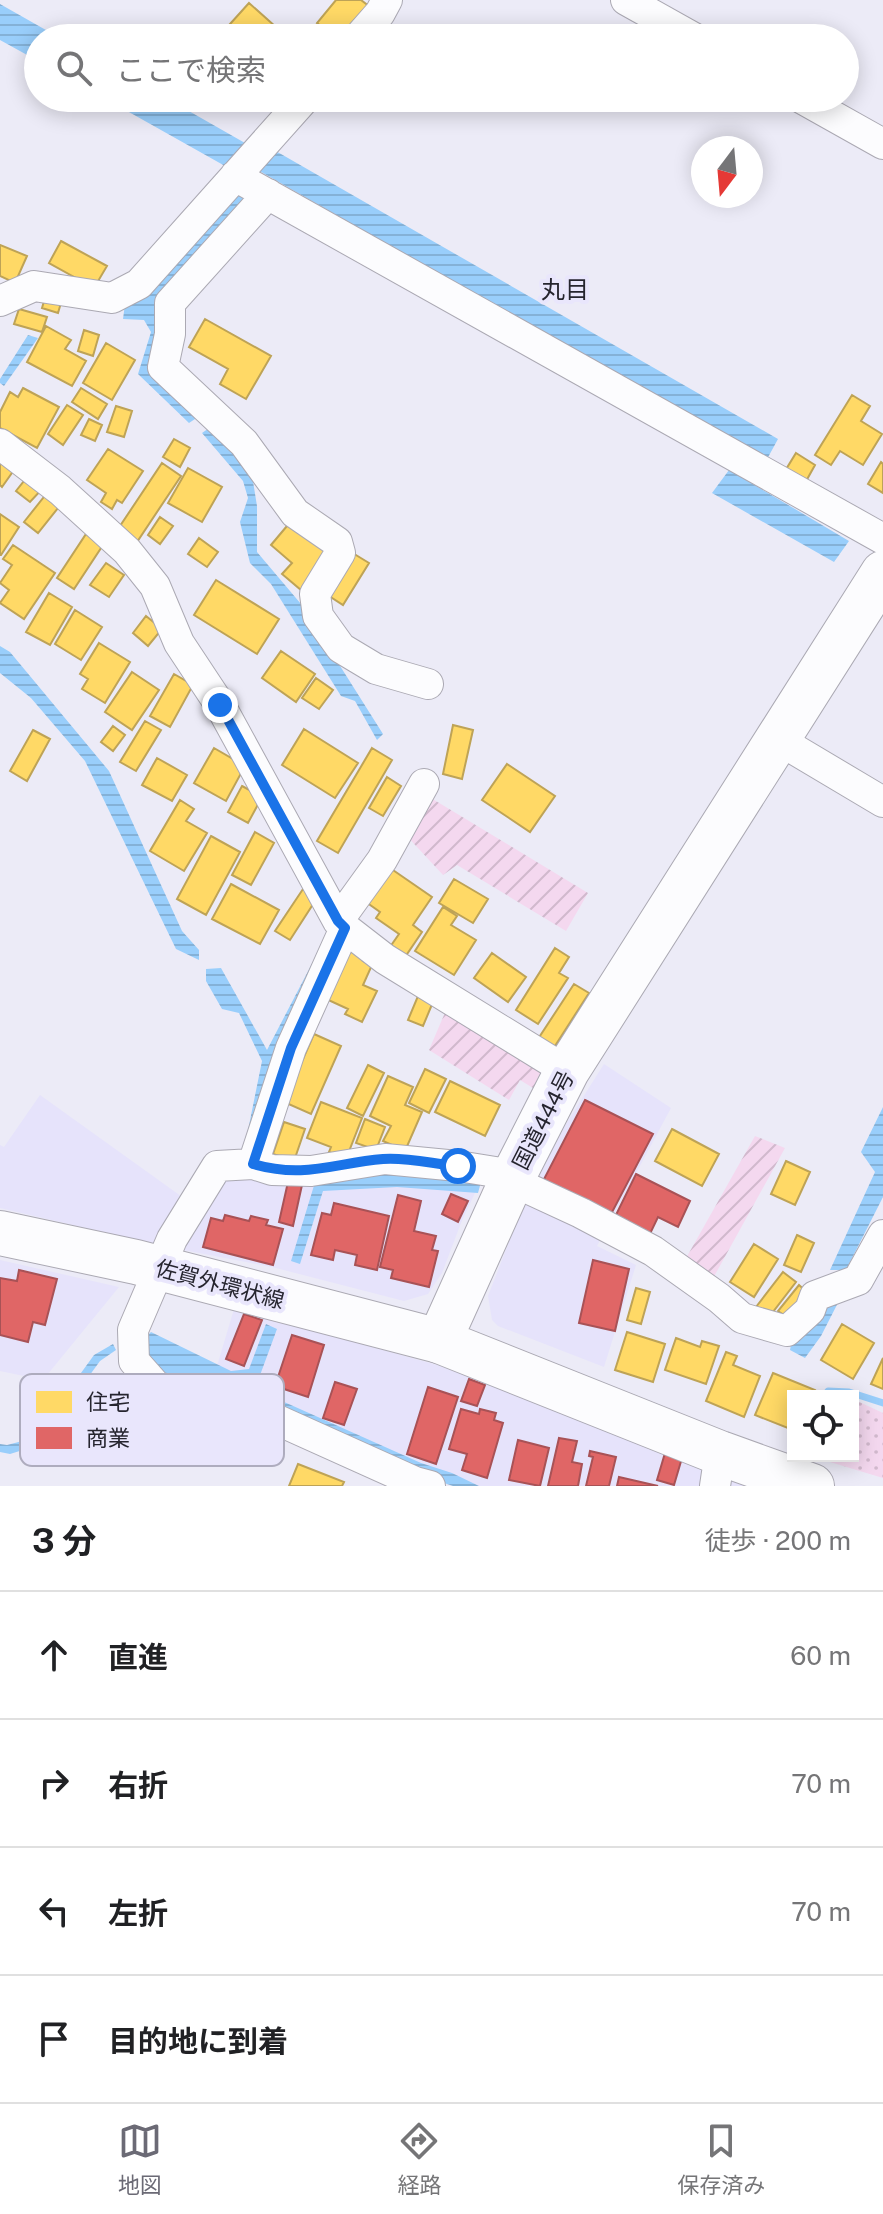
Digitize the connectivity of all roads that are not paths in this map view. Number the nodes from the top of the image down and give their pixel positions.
1 (387, 0) edge
2 (626, 0) edge
3 (370, 24) edge
4 (669, 24) edge
5 (292, 112) edge
6 (826, 112) edge
7 (883, 144) edge
8 (235, 176) junction
9 (268, 194) junction
10 (0, 301) edge
11 (0, 444) edge
12 (883, 539) edge
13 (883, 573) edge
14 (428, 684) dead end
15 (777, 739) junction
16 (424, 784) dead end
17 (883, 802) edge
18 (341, 924) junction
19 (567, 1071) junction
20 (253, 1164) junction
21 (513, 1178) junction
22 (0, 1233) edge
23 (883, 1235) edge
24 (158, 1268) junction
25 (439, 1341) junction
26 (146, 1374) edge
27 (284, 1423) edge
28 (718, 1469) edge
29 (430, 1486) edge
30 (812, 1486) edge

1 - 3 street
2 - 4 street
5 - 8 street
6 - 7 street
8 - 9 street
8 - 10 street
9 - 12 street
9 - 14 street
11 - 18 street
13 - 15 main road, 国道444号
15 - 17 street
15 - 19 main road, 国道444号
16 - 18 street
18 - 19 street
18 - 20 street
19 - 21 main road, 国道444号
20 - 21 street
20 - 24 street
21 - 23 street
21 - 25 main road, 国道444号
22 - 24 main road, 佐賀外環状線
24 - 25 main road, 佐賀外環状線
24 - 26 street
25 - 28 main road
27 - 29 street
28 - 30 main road

